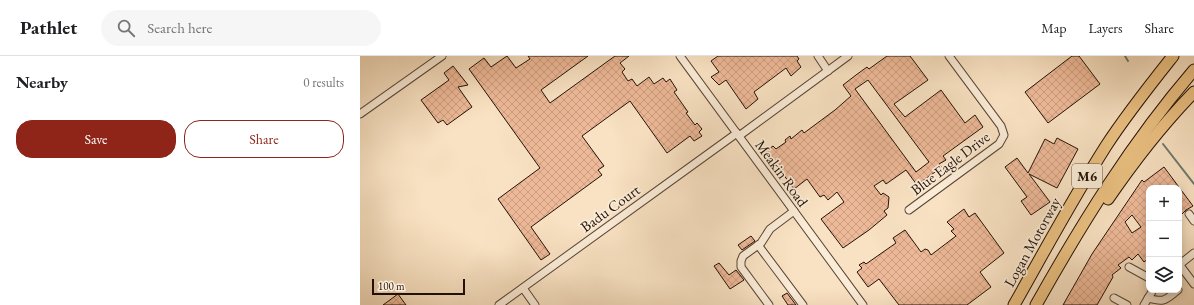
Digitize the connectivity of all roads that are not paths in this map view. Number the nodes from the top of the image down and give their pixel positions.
1 (442, 56) edge
2 (680, 56) edge
3 (818, 56) edge
4 (848, 56) edge
5 (949, 56) edge
6 (1173, 56) edge
7 (1194, 70) edge
8 (828, 71) junction
9 (1194, 92) edge
10 (360, 114) edge
11 (738, 135) junction
12 (908, 210) dead end
13 (794, 211) junction
14 (1189, 214) dead end
15 (1194, 221) edge
16 (758, 245) junction
17 (1193, 256) edge
18 (1182, 262) edge
19 (1129, 267) dead end
20 (1182, 268) edge
21 (1146, 276) edge
22 (1049, 280) junction
23 (1194, 284) edge
24 (523, 288) junction
25 (1151, 293) edge
26 (1174, 293) edge
27 (1114, 298) dead end
28 (1148, 298) junction
29 (499, 305) edge
30 (535, 305) edge
31 (769, 305) edge
32 (803, 305) edge
33 (863, 305) edge
34 (1014, 305) edge
35 (1036, 305) edge
36 (1128, 305) edge
37 (1144, 305) edge

1 - 10 street
2 - 11 street, Meakin Road
3 - 8 street
4 - 8 street, Badu Court
5 - 12 street, Blue Eagle Drive
6 - 34 highway, Logan Motorway / M6
7 - 22 highway, M6
8 - 11 street, Badu Court
9 - 22 highway
11 - 13 street, Meakin Road
11 - 24 street, Badu Court
13 - 16 street
13 - 33 street, Meakin Road
14 - 15 street
16 - 31 street
16 - 32 street
17 - 18 street
19 - 21 street
20 - 23 street
22 - 35 highway, M6
24 - 29 street, Badu Court
24 - 30 street
25 - 28 street
26 - 28 street
27 - 36 street
28 - 37 street

